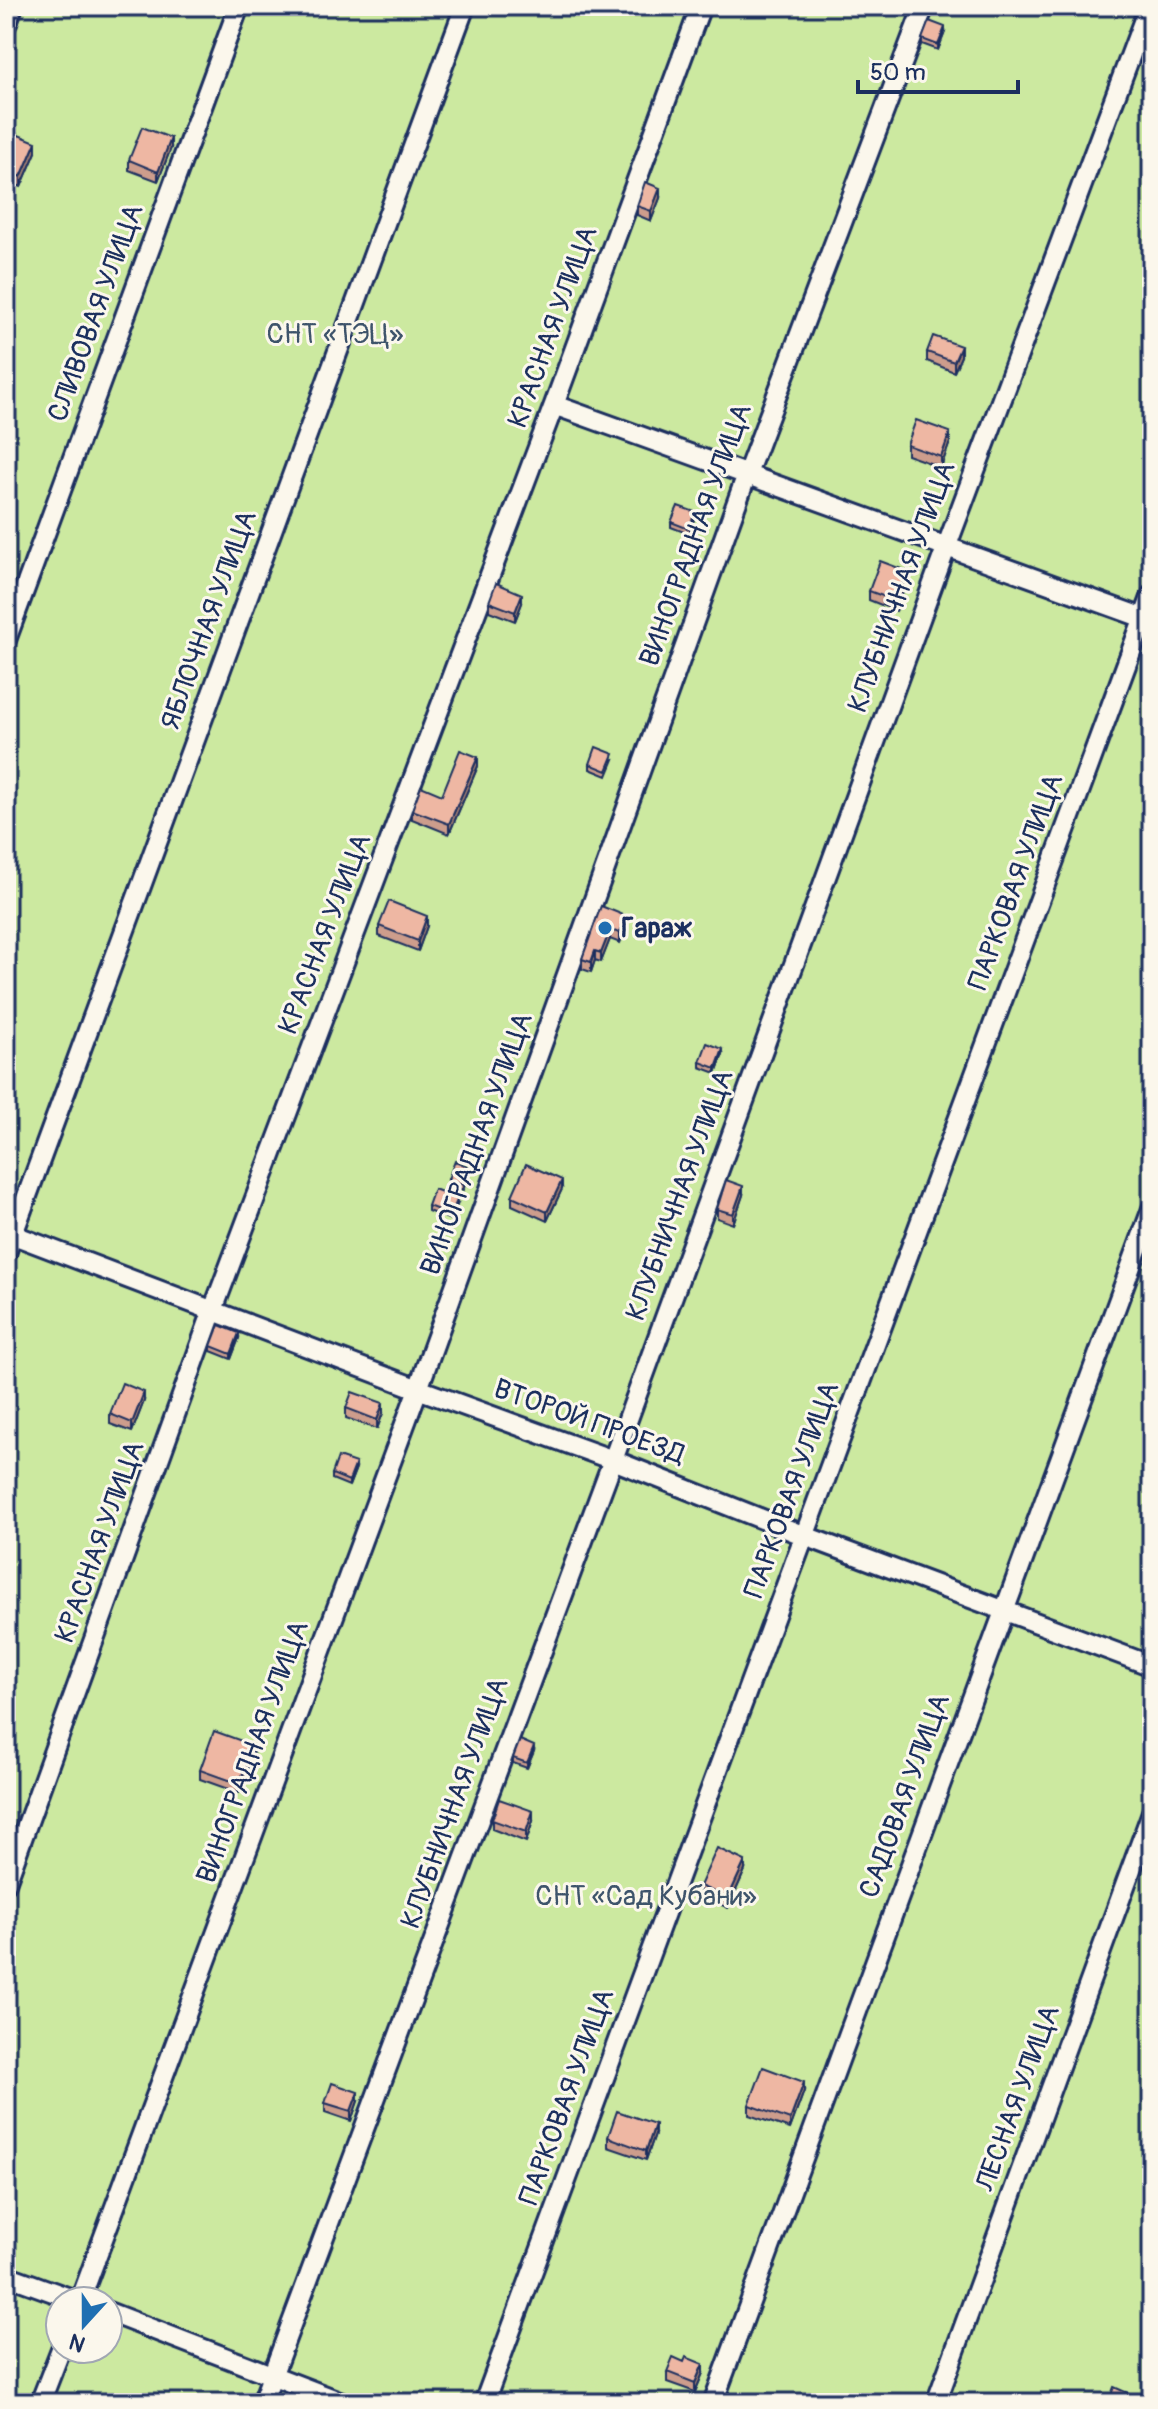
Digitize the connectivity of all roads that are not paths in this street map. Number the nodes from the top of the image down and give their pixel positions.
1 (13, 6) edge
2 (239, 6) edge
3 (465, 6) edge
4 (701, 6) edge
5 (924, 6) edge
6 (1149, 6) edge
7 (6, 25) edge
8 (554, 405) junction
9 (747, 474) junction
10 (946, 548) junction
11 (1152, 595) edge
12 (1148, 620) edge
13 (6, 640) edge
14 (1152, 1209) edge
15 (8, 1240) edge
16 (213, 1310) junction
17 (418, 1389) junction
18 (613, 1460) junction
19 (805, 1536) junction
20 (1003, 1611) junction
21 (1152, 1666) edge
22 (1152, 1812) edge
23 (6, 1883) edge
24 (6, 2275) edge
25 (85, 2285) edge
26 (44, 2289) edge
27 (124, 2318) edge
28 (55, 2365) edge
29 (272, 2375) junction
30 (40, 2403) edge
31 (262, 2403) edge
32 (344, 2403) edge
33 (484, 2403) edge
34 (713, 2403) edge
35 (936, 2403) edge

1 - 7 street
2 - 13 street, СЛИВОВАЯ УЛИЦА
3 - 15 street, ЯБЛОЧНАЯ УЛИЦА
4 - 8 street, КРАСНАЯ УЛИЦА
5 - 9 street, ВИНОГРАДНАЯ УЛИЦА
6 - 10 street, КЛУБНИЧНАЯ УЛИЦА
8 - 9 street
8 - 16 street, КРАСНАЯ УЛИЦА
9 - 10 street
9 - 17 street, ВИНОГРАДНАЯ УЛИЦА
10 - 12 street
10 - 18 street, КЛУБНИЧНАЯ УЛИЦА
11 - 12 street, ПАРКОВАЯ УЛИЦА
12 - 19 street, ПАРКОВАЯ УЛИЦА
14 - 20 street, САДОВАЯ УЛИЦА
15 - 16 street, ВТОРОЙ ПРОЕЗД
16 - 17 street, ВТОРОЙ ПРОЕЗД
16 - 23 street, КРАСНАЯ УЛИЦА
17 - 18 street, ВТОРОЙ ПРОЕЗД
17 - 25 street, ВИНОГРАДНАЯ УЛИЦА
18 - 19 street, ВТОРОЙ ПРОЕЗД
18 - 29 street, КЛУБНИЧНАЯ УЛИЦА
19 - 20 street, ВТОРОЙ ПРОЕЗД
19 - 33 street, ПАРКОВАЯ УЛИЦА
20 - 21 street, ВТОРОЙ ПРОЕЗД
20 - 34 street, САДОВАЯ УЛИЦА
22 - 35 street, ЛЕСНАЯ УЛИЦА
24 - 26 street
27 - 29 street
28 - 30 street
29 - 31 street, КЛУБНИЧНАЯ УЛИЦА
29 - 32 street

